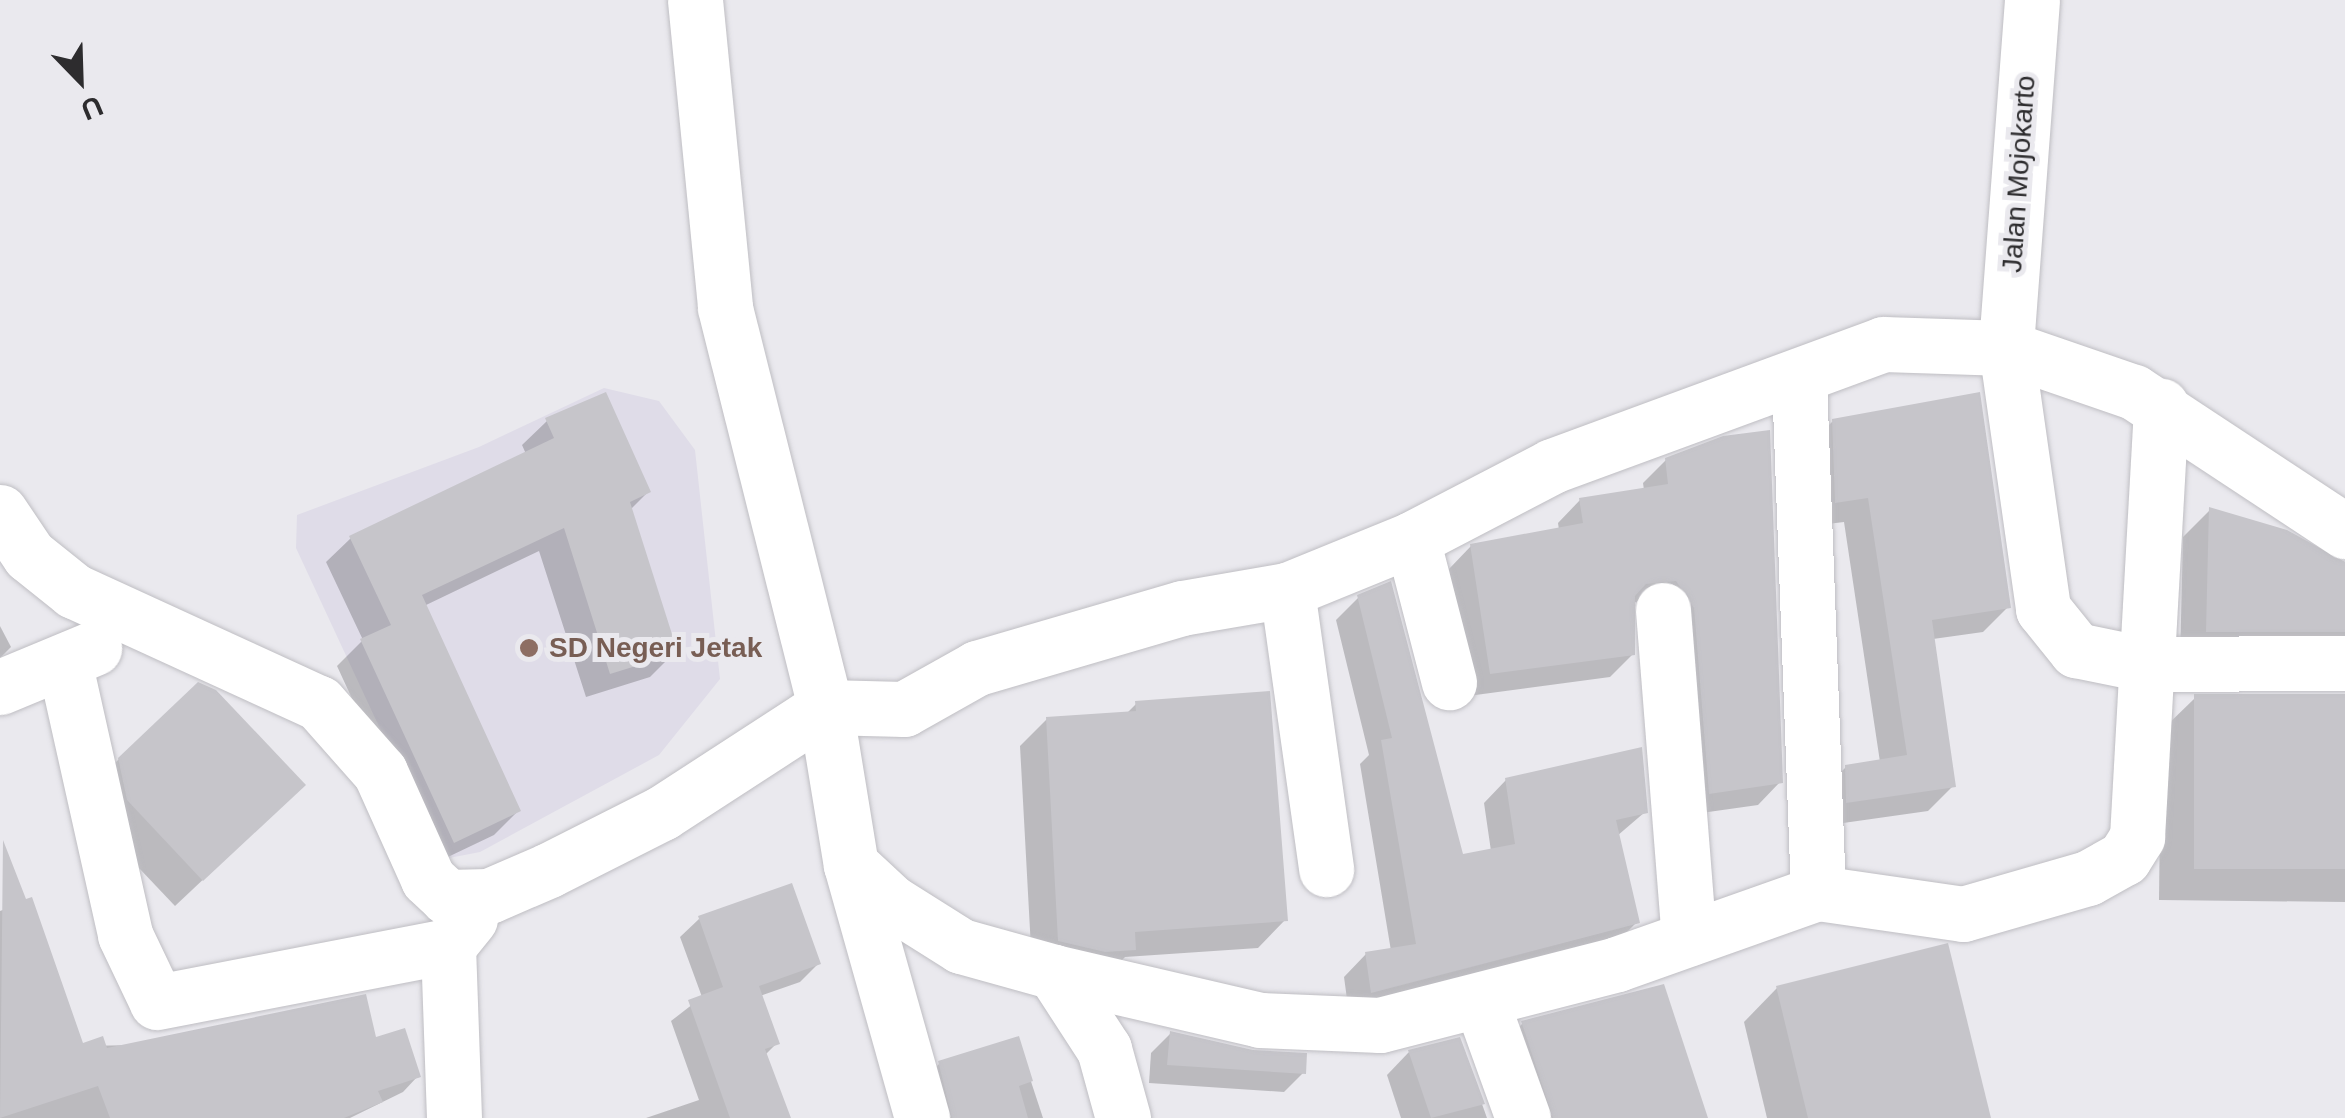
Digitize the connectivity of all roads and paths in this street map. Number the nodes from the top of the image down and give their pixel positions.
1 (695, 0) edge
2 (2032, 0) edge
3 (2006, 348) junction
4 (1799, 380) junction
5 (2161, 406) junction
6 (0, 512) edge
7 (2345, 531) edge
8 (1412, 539) junction
9 (1286, 590) junction
10 (1663, 610) dead end
11 (146, 626) junction
12 (64, 661) junction
13 (2345, 663) edge
14 (2144, 664) junction
15 (1449, 682) dead end
16 (0, 686) edge
17 (825, 706) junction
18 (851, 865) junction
19 (1326, 869) dead end
20 (1818, 893) junction
21 (489, 896) junction
22 (1689, 938) junction
23 (448, 946) junction
24 (1054, 972) junction
25 (1482, 1004) junction
26 (454, 1118) edge
27 (922, 1118) edge
28 (1123, 1118) edge
29 (1523, 1118) edge

1 - 17 street
2 - 3 street, Jalan Mojokarto
3 - 4 street
3 - 5 street
3 - 14 street, Jalan Mojokarto
4 - 8 street
4 - 20 street
5 - 7 street
5 - 14 street
6 - 11 street
8 - 9 street
8 - 15 street
9 - 17 street
9 - 19 street
10 - 22 street
11 - 12 street
11 - 21 street
12 - 16 street
12 - 23 street
13 - 14 street, Jalan Mojokarto
14 - 20 street
17 - 18 street
17 - 21 street
18 - 24 street
18 - 27 street
20 - 22 street
21 - 23 street
22 - 25 street
23 - 26 street
24 - 25 street
24 - 28 street
25 - 29 street

